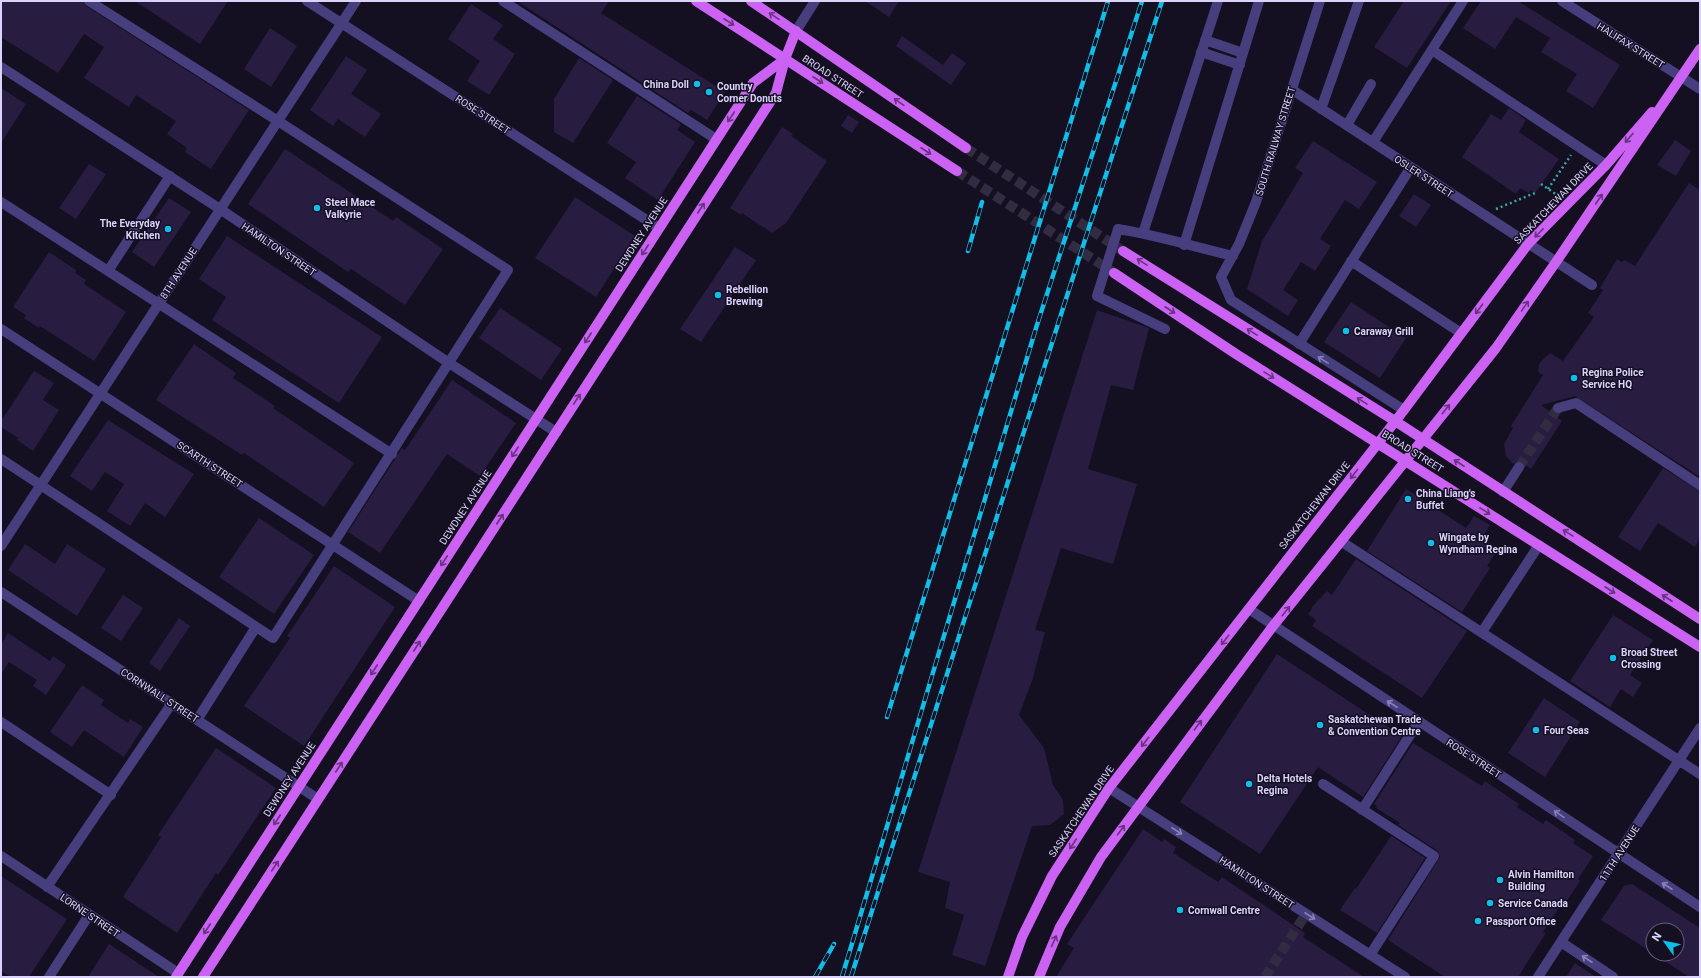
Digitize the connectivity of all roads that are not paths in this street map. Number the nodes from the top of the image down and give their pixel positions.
1 (89, 1) edge
2 (307, 1) edge
3 (356, 1) edge
4 (503, 1) edge
5 (696, 1) edge
6 (751, 1) edge
7 (815, 1) edge
8 (1218, 1) edge
9 (1259, 1) edge
10 (1320, 1) edge
11 (1359, 1) edge
12 (1462, 1) edge
13 (1562, 1) edge
14 (341, 23) junction
15 (796, 31) junction
16 (1205, 40) junction
17 (1700, 49) edge
18 (1432, 50) junction
19 (1201, 52) junction
20 (1243, 53) junction
21 (785, 59) junction
22 (1240, 65) junction
23 (1, 67) edge
24 (1682, 77) junction
25 (1371, 84) dead end
26 (1292, 89) junction
27 (1700, 89) edge
28 (1321, 109) junction
29 (278, 121) junction
30 (1347, 125) junction
31 (716, 139) junction
32 (1373, 142) junction
33 (966, 148) tunnel mouth
34 (1606, 165) junction
35 (1410, 167) junction
36 (957, 171) tunnel mouth
37 (170, 176) junction
38 (1, 202) edge
39 (220, 209) junction
40 (658, 228) junction
41 (1143, 233) junction
42 (1528, 244) junction
43 (1184, 245) junction
44 (1123, 251) tunnel mouth
45 (1233, 256) junction
46 (1351, 261) junction
47 (1556, 262) junction
48 (108, 271) junction
49 (1114, 273) tunnel mouth
50 (1592, 285) dead end
51 (158, 304) junction
52 (1, 328) edge
53 (1165, 329) dead end
54 (1461, 333) junction
55 (1299, 344) junction
56 (449, 363) junction
57 (100, 393) junction
58 (1558, 408) tunnel mouth
59 (1404, 410) junction
60 (536, 419) junction
61 (1395, 422) junction
62 (556, 432) junction
63 (1422, 439) junction
64 (1378, 443) junction
65 (392, 454) junction
66 (1, 459) edge
67 (1405, 461) junction
68 (1519, 467) tunnel mouth
69 (40, 485) junction
70 (1700, 485) edge
71 (1503, 492) junction
72 (1342, 542) junction
73 (334, 545) junction
74 (1539, 545) junction
75 (1, 546) edge
76 (1, 592) edge
77 (419, 601) junction
78 (1249, 609) junction
79 (1700, 619) edge
80 (1273, 626) junction
81 (256, 627) junction
82 (1482, 632) junction
83 (1700, 648) edge
84 (172, 703) junction
85 (197, 720) junction
86 (1419, 721) junction
87 (1, 722) edge
88 (1700, 728) edge
89 (1679, 761) junction
90 (1700, 774) edge
91 (1323, 784) dead end
92 (298, 787) junction
93 (1109, 788) junction
94 (111, 795) junction
95 (318, 799) junction
96 (1138, 806) junction
97 (1362, 810) junction
98 (1618, 854) junction
99 (1, 856) edge
100 (47, 887) junction
101 (1700, 907) edge
102 (89, 915) junction
103 (1561, 942) junction
104 (1370, 955) junction
105 (177, 975) edge
106 (49, 977) edge
107 (202, 977) edge
108 (1008, 977) edge
109 (1039, 977) edge
110 (1404, 977) edge
111 (1538, 977) edge
112 (1613, 977) edge

1 - 29 street
2 - 14 street, ROSE STREET
3 - 14 street, 8TH AVENUE
4 - 31 street
5 -> 21 main road, BROAD STREET
15 -> 6 main road, BROAD STREET
7 - 15 street
8 - 16 street
9 - 20 street
10 - 26 street, SOUTH RAILWAY STREET
11 - 28 street
12 - 18 street
13 - 24 street, HALIFAX STREET
14 - 29 street, 8TH AVENUE
14 - 40 street, ROSE STREET
15 - 21 main road
33 -> 15 main road, BROAD STREET
16 - 19 street
16 - 20 street
17 - 24 main road, SASKATCHEWAN DRIVE
18 - 32 street
18 - 34 street
19 - 22 street
19 - 41 street
20 - 22 street
21 -> 31 main road, DEWDNEY AVENUE
21 -> 36 main road, BROAD STREET
62 -> 21 main road
22 - 43 street
23 - 37 street, HAMILTON STREET
24 - 27 street, HALIFAX STREET
24 -> 34 main road, SASKATCHEWAN DRIVE
47 -> 24 main road, SASKATCHEWAN DRIVE
25 - 30 street
26 - 28 street, OSLER STREET
26 - 45 street, SOUTH RAILWAY STREET
28 - 30 street, OSLER STREET
29 - 39 street, 8TH AVENUE
29 - 56 street
30 - 32 street, OSLER STREET
31 - 40 main road, DEWDNEY AVENUE
32 - 35 street, OSLER STREET
34 -> 42 main road, SASKATCHEWAN DRIVE
35 - 42 street, OSLER STREET
35 - 46 street
37 - 39 street, HAMILTON STREET
37 - 48 street
38 - 48 street
39 - 51 street, 8TH AVENUE
39 - 56 street, HAMILTON STREET
40 -> 60 main road, DEWDNEY AVENUE
41 - 43 street
41 - 53 street
42 - 47 street, OSLER STREET
42 -> 54 main road, SASKATCHEWAN DRIVE
43 - 45 street
61 -> 44 main road, BROAD STREET
45 - 55 street, SOUTH RAILWAY STREET
46 - 54 street
46 - 55 street
47 - 50 street, OSLER STREET
63 -> 47 main road, SASKATCHEWAN DRIVE
48 - 51 street
49 -> 64 main road, BROAD STREET
51 - 57 street, 8TH AVENUE
51 - 65 street
52 - 57 street, SCARTH STREET
54 - 59 main road, SASKATCHEWAN DRIVE
59 -> 55 street
56 - 60 street, HAMILTON STREET
56 - 65 street
57 - 69 street, 8TH AVENUE
57 - 73 street, SCARTH STREET
58 - 70 street
59 - 61 main road, SASKATCHEWAN DRIVE
60 - 62 street, HAMILTON STREET
60 -> 77 main road, DEWDNEY AVENUE
61 - 63 main road, BROAD STREET
61 - 64 main road, SASKATCHEWAN DRIVE
95 -> 62 main road
63 - 67 main road, SASKATCHEWAN DRIVE
71 -> 63 main road, BROAD STREET
64 - 67 main road, BROAD STREET
64 -> 78 main road, SASKATCHEWAN DRIVE
65 - 73 street
66 - 69 street
67 - 72 main road, SASKATCHEWAN DRIVE
67 -> 74 main road, BROAD STREET
68 - 71 street
69 - 75 street, 8TH AVENUE
69 - 81 street
79 -> 71 main road, BROAD STREET
80 -> 72 main road, SASKATCHEWAN DRIVE
72 - 82 street
73 - 77 street, SCARTH STREET
73 - 81 street
74 - 82 street
74 -> 83 main road, BROAD STREET
76 - 84 street, CORNWALL STREET
77 -> 92 main road, DEWDNEY AVENUE
78 - 80 street, ROSE STREET
78 -> 93 main road, SASKATCHEWAN DRIVE
86 -> 80 street, ROSE STREET
96 -> 80 main road, SASKATCHEWAN DRIVE
81 - 85 street
82 - 89 street
84 - 85 street, CORNWALL STREET
84 - 94 street
85 - 92 street, CORNWALL STREET
86 - 97 street
98 -> 86 street, ROSE STREET
87 - 94 street
88 - 89 street, 11TH AVENUE
89 - 90 street
89 - 98 street, 11TH AVENUE
91 - 97 street
92 - 95 street, CORNWALL STREET
92 -> 105 main road, DEWDNEY AVENUE
93 - 96 street, HAMILTON STREET
93 -> 108 main road, SASKATCHEWAN DRIVE
94 - 100 street
107 -> 95 main road
96 -> 104 street, HAMILTON STREET
109 -> 96 main road, SASKATCHEWAN DRIVE
97 - 104 street
101 -> 98 street, ROSE STREET
98 - 103 street, 11TH AVENUE
99 - 100 street, LORNE STREET
100 - 102 street, LORNE STREET
102 - 105 street, LORNE STREET
102 - 106 street
103 - 111 street, 11TH AVENUE
112 -> 103 street
104 - 110 street, HAMILTON STREET

